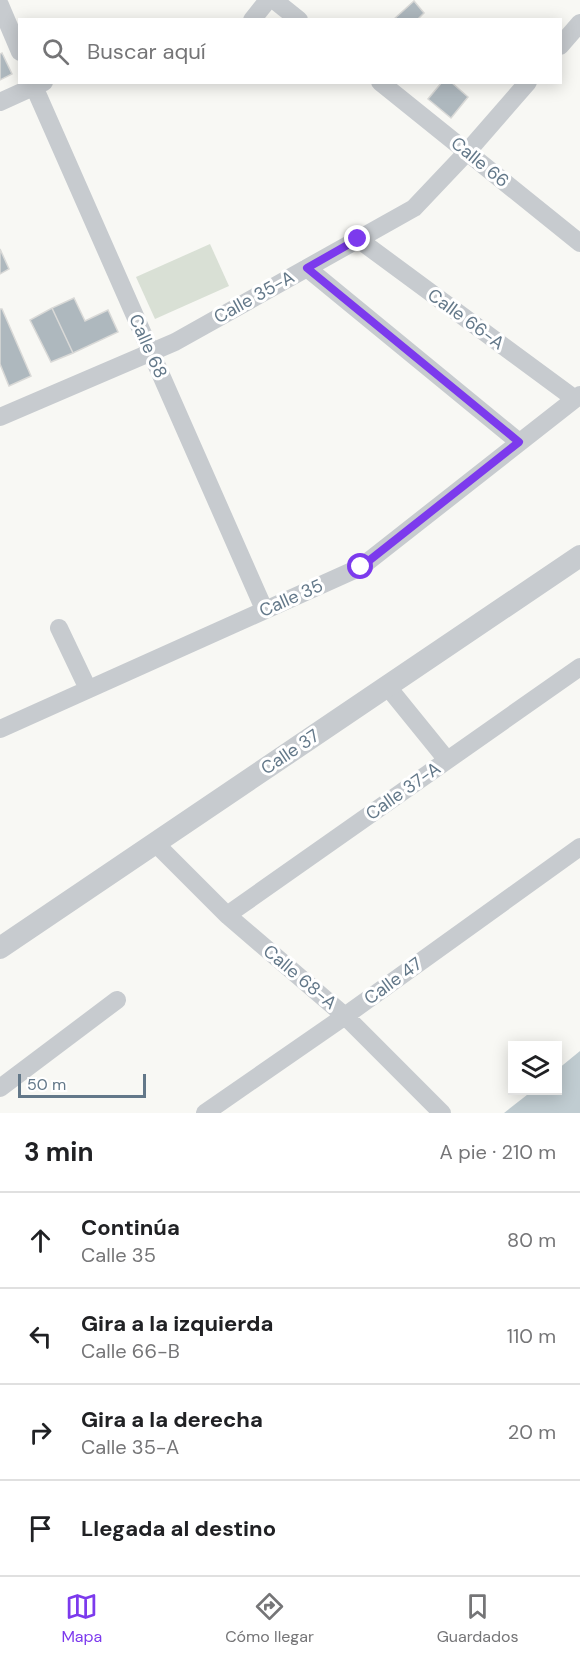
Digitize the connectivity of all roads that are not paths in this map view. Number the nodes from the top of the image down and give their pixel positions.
1 (268, 0) edge
2 (274, 0) edge
3 (0, 5) edge
4 (254, 18) edge
5 (296, 18) edge
6 (580, 24) edge
7 (562, 45) edge
8 (18, 47) edge
9 (37, 84) edge
10 (383, 84) edge
11 (526, 84) edge
12 (0, 102) edge
13 (468, 151) junction
14 (358, 239) junction
15 (580, 243) edge
16 (307, 268) junction
17 (151, 351) junction
18 (577, 397) edge
19 (0, 417) edge
20 (519, 442) junction
21 (580, 556) edge
22 (264, 609) junction
23 (59, 628) dead end
24 (580, 667) edge
25 (387, 686) junction
26 (88, 689) junction
27 (2, 722) edge
28 (447, 760) junction
29 (155, 843) junction
30 (580, 847) edge
31 (227, 915) junction
32 (0, 948) edge
33 (117, 1000) dead end
34 (345, 1016) junction
35 (0, 1088) edge
36 (205, 1113) edge
37 (442, 1113) edge

1 - 4 street
2 - 5 street
3 - 8 street
6 - 7 street
9 - 12 street
9 - 17 street, Calle 68
10 - 13 street, Calle 66
11 - 13 street, Calle 35-A
13 - 14 street, Calle 35-A
13 - 15 street, Calle 66
14 - 16 street, Calle 35-A
14 - 18 street, Calle 66-A
16 - 17 street, Calle 35-A
16 - 20 street
17 - 19 street, Calle 35-A
17 - 22 street, Calle 68
18 - 20 street, Calle 35
20 - 22 street, Calle 35
21 - 25 street, Calle 37
22 - 26 street, Calle 35
23 - 26 street
24 - 28 street, Calle 37-A
25 - 28 street
25 - 29 street, Calle 37
26 - 27 street, Calle 35
28 - 31 street, Calle 37-A
29 - 31 street, Calle 68-A
29 - 32 street, Calle 37
30 - 34 street, Calle 47
31 - 34 street, Calle 68-A
33 - 35 street
34 - 36 street, Calle 47
34 - 37 street, Calle 68-A

